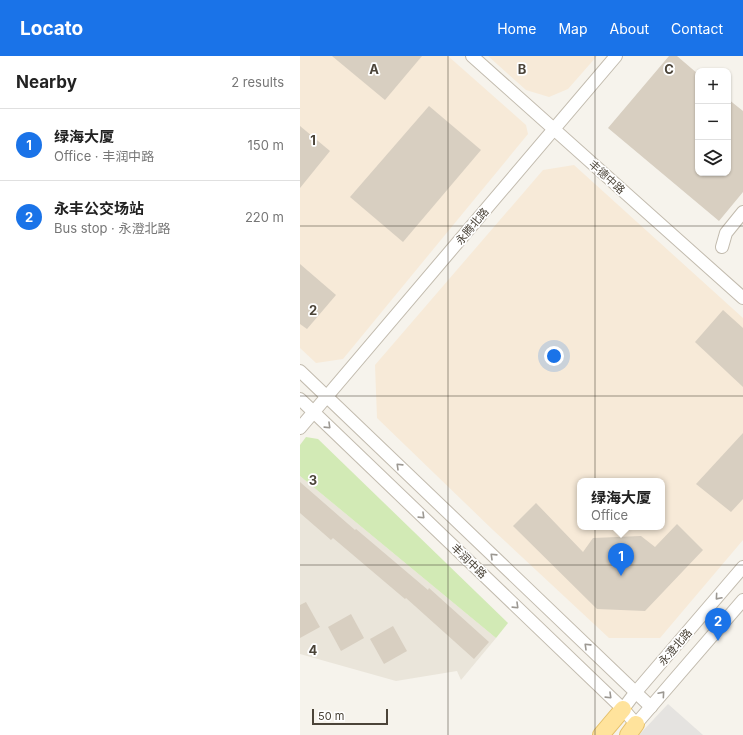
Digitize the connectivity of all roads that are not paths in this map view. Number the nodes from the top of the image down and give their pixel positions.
1 (472, 56) edge
2 (616, 56) edge
3 (554, 130) junction
4 (743, 212) edge
5 (722, 247) dead end
6 (743, 298) edge
7 (300, 371) edge
8 (327, 397) junction
9 (300, 399) edge
10 (314, 412) junction
11 (300, 428) edge
12 (743, 567) edge
13 (743, 600) edge
14 (635, 693) junction
15 (651, 707) junction
16 (623, 709) junction
17 (632, 729) edge
18 (601, 735) edge

1 - 3 street, 丰德中路
2 - 3 street, 永腾北路
3 - 6 street, 丰德中路
3 - 8 street, 永腾北路
4 - 5 street
7 - 8 street, 丰润中路
8 - 10 street, 永腾北路
14 -> 8 street, 丰润中路
9 - 10 street, 丰润中路
10 - 11 street, 永腾北路
10 -> 16 street, 丰润中路
12 -> 14 street, 永澄北路
15 -> 13 street, 永澄北路
14 - 15 street, 丰润中路
14 - 16 street, 永澄北路
15 - 17 street, 永澄北路
16 - 17 street, 丰润中路
16 - 18 main road

